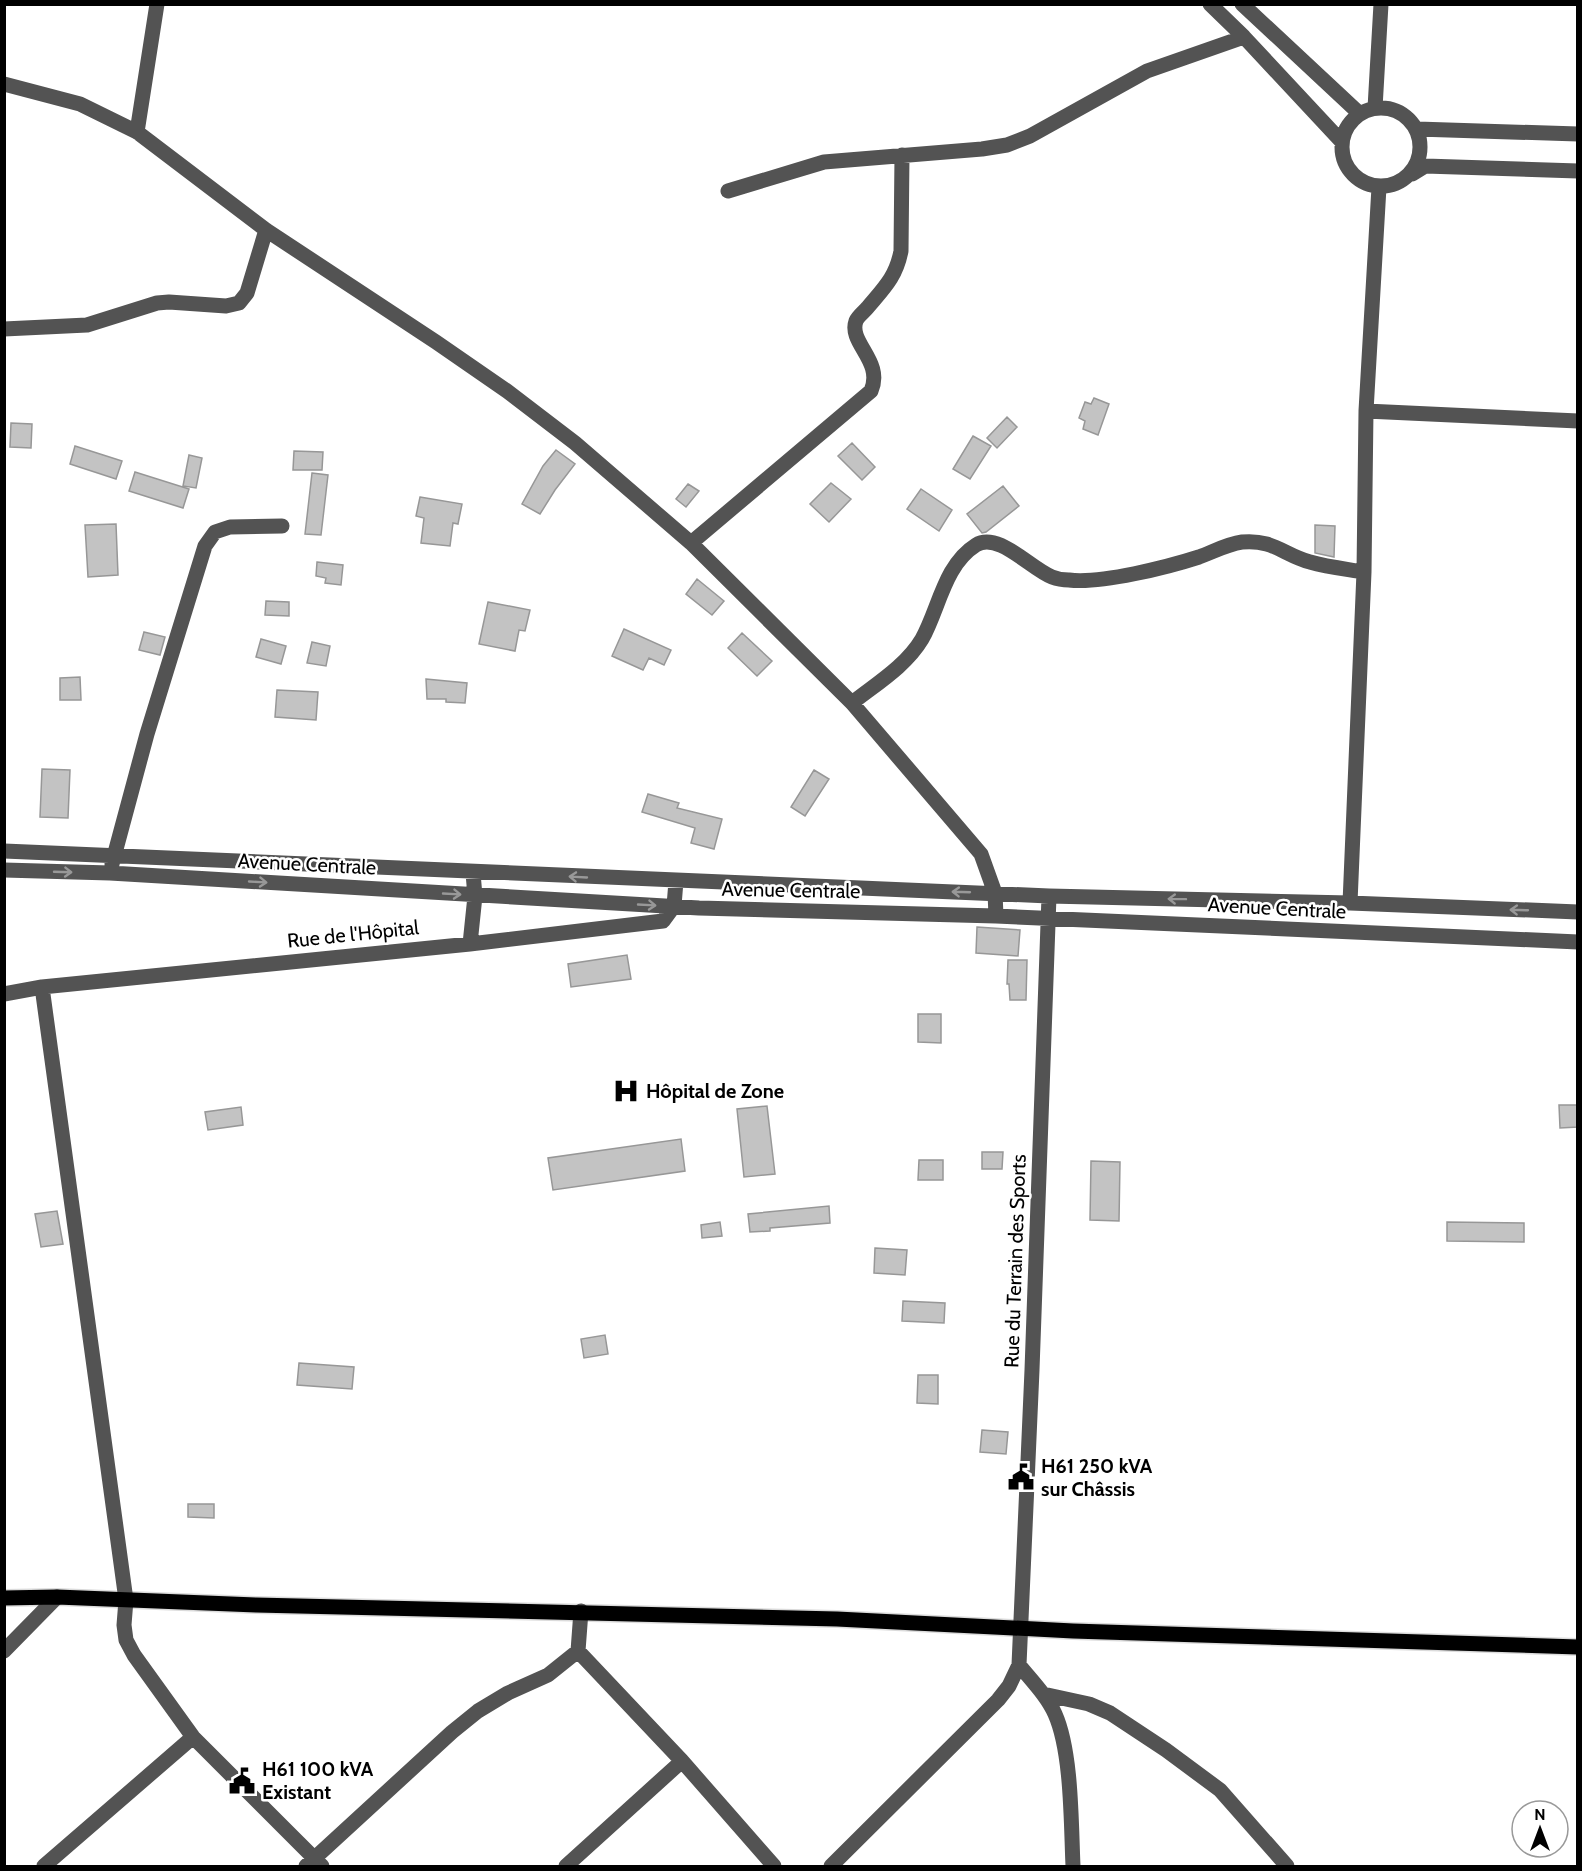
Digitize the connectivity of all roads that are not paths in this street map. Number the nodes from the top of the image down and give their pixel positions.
1 (158, 4) edge
2 (1210, 4) edge
3 (1242, 4) edge
4 (1381, 4) edge
5 (1244, 37) junction
6 (4, 84) edge
7 (1375, 108) junction
8 (1360, 114) junction
9 (1417, 129) junction
10 (137, 132) junction
11 (1578, 134) edge
12 (1341, 141) junction
13 (902, 155) junction
14 (1578, 171) edge
15 (1409, 175) junction
16 (1379, 187) junction
17 (728, 191) dead end
18 (266, 230) junction
19 (4, 329) edge
20 (1366, 411) junction
21 (1578, 421) edge
22 (282, 526) dead end
23 (691, 543) junction
24 (1364, 572) junction
25 (852, 703) junction
26 (4, 851) edge
27 (113, 856) junction
28 (4, 870) edge
29 (110, 873) junction
30 (473, 873) junction
31 (676, 881) junction
32 (995, 893) junction
33 (475, 896) junction
34 (1049, 896) junction
35 (1350, 903) junction
36 (674, 906) junction
37 (1578, 912) edge
38 (996, 916) junction
39 (1048, 919) junction
40 (1578, 942) edge
41 (470, 944) junction
42 (42, 987) junction
43 (4, 994) edge
44 (57, 1597) junction
45 (4, 1598) edge
46 (126, 1600) junction
47 (581, 1611) junction
48 (1022, 1627) junction
49 (1578, 1647) edge
50 (4, 1651) edge
51 (578, 1651) junction
52 (1019, 1665) junction
53 (1043, 1694) junction
54 (193, 1737) junction
55 (682, 1761) junction
56 (314, 1864) edge
57 (44, 1866) edge
58 (566, 1866) edge
59 (774, 1866) edge
60 (831, 1866) edge
61 (1073, 1866) edge
62 (1287, 1866) edge

1 - 10 street
2 - 5 street
3 - 8 street
4 - 7 street
5 - 12 street
5 - 13 street
6 - 10 street
7 - 8 street
7 - 9 street
8 - 12 street
9 - 11 street
9 - 15 street
10 - 18 street
12 - 16 street
13 - 17 street
13 - 23 street
14 - 15 street
15 - 16 street
16 - 20 street
18 - 19 street
18 - 23 street
20 - 21 street
20 - 24 street
22 - 27 street
23 - 25 street
24 - 25 street
24 - 35 street
25 - 32 street
26 - 27 street, Avenue Centrale
27 - 29 street
27 - 30 street, Avenue Centrale
28 -> 29 street, Avenue Centrale
29 -> 33 street, Avenue Centrale
31 -> 30 street, Avenue Centrale
30 - 33 street
32 -> 31 street, Avenue Centrale
31 - 36 street
32 - 34 street, Avenue Centrale
32 - 38 street
33 -> 36 street, Avenue Centrale
33 - 41 street
35 -> 34 street, Avenue Centrale
34 - 39 street, Rue du Terrain des Sports
37 -> 35 street, Avenue Centrale
36 - 38 street, Avenue Centrale
36 - 41 street, Rue de l'Hôpital
38 - 39 street, Avenue Centrale
39 - 40 street, Avenue Centrale
39 - 48 street, Rue du Terrain des Sports
41 - 42 street, Rue de l'Hôpital
42 - 43 street, Rue de l'Hôpital
42 - 46 street
44 - 45 main road
44 - 46 main road
44 - 50 street
46 - 47 main road
46 - 54 street
47 - 48 main road
47 - 51 street
48 - 49 main road
48 - 52 street, Rue du Terrain des Sports
51 - 55 street
51 - 56 street
52 - 53 street
52 - 60 street
53 - 61 street
53 - 62 street
54 - 56 street
54 - 57 street
55 - 58 street
55 - 59 street

